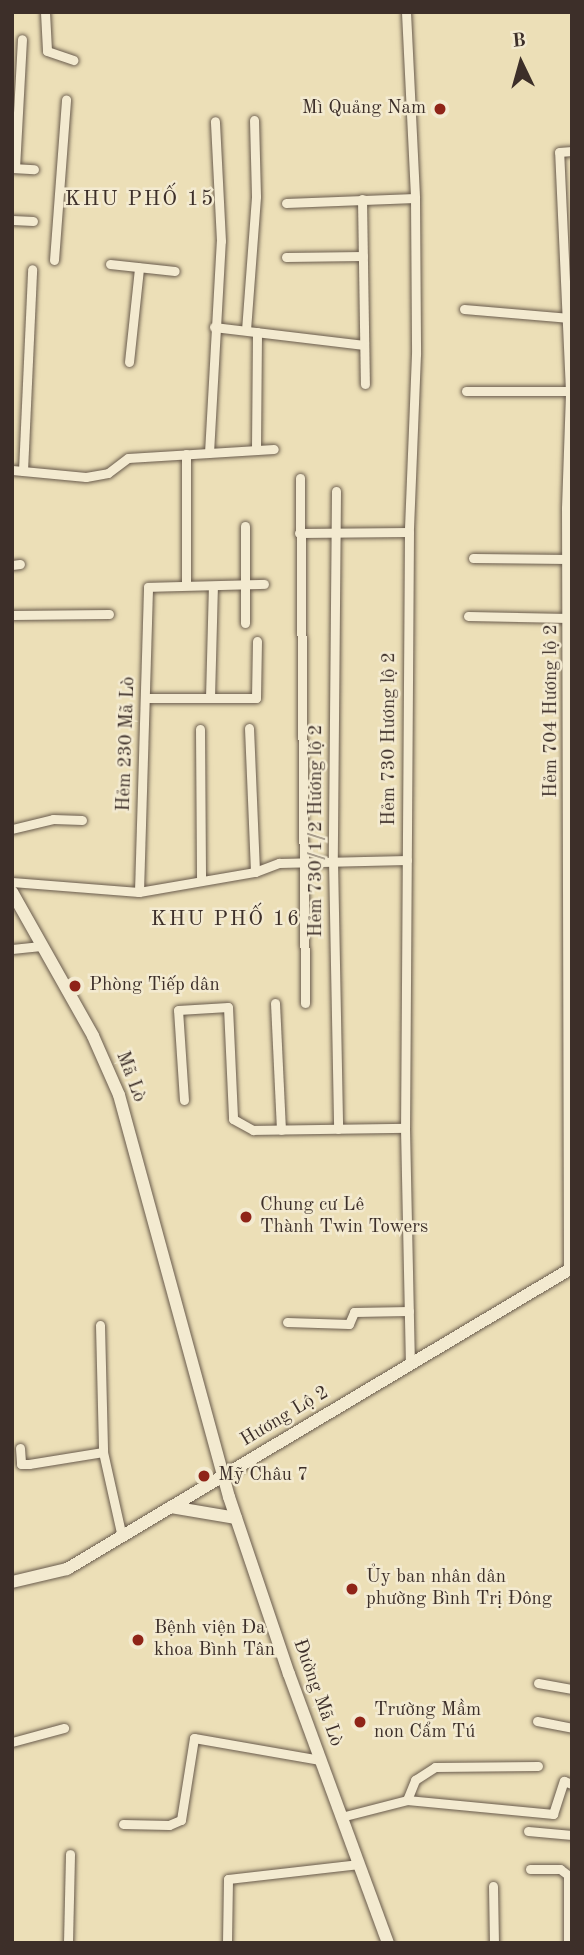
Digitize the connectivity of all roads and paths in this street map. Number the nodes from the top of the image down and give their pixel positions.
1 (45, 12) edge
2 (406, 12) edge
3 (22, 39) dead end
4 (73, 60) dead end
5 (66, 99) dead end
6 (254, 120) dead end
7 (215, 121) dead end
8 (572, 151) edge
9 (13, 168) edge
10 (34, 169) dead end
11 (415, 198) junction
12 (362, 199) junction
13 (286, 203) dead end
14 (12, 220) edge
15 (33, 221) dead end
16 (363, 256) junction
17 (286, 257) dead end
18 (54, 260) dead end
19 (110, 264) dead end
20 (139, 268) junction
21 (32, 269) dead end
22 (175, 271) dead end
23 (464, 309) dead end
24 (569, 318) junction
25 (214, 327) junction
26 (246, 330) junction
27 (257, 331) junction
28 (364, 345) junction
29 (129, 362) dead end
30 (365, 384) dead end
31 (466, 391) dead end
32 (570, 391) edge
33 (570, 411) edge
34 (256, 448) junction
35 (274, 449) dead end
36 (209, 453) junction
37 (186, 454) junction
38 (12, 470) edge
39 (23, 471) junction
40 (300, 478) dead end
41 (336, 491) dead end
42 (569, 508) edge
43 (245, 526) dead end
44 (336, 532) junction
45 (409, 532) junction
46 (299, 533) junction
47 (472, 558) dead end
48 (570, 565) edge
49 (186, 584) junction
50 (245, 584) junction
51 (264, 584) dead end
52 (213, 586) junction
53 (109, 614) dead end
54 (12, 615) edge
55 (468, 616) dead end
56 (570, 622) edge
57 (245, 623) dead end
58 (257, 641) dead end
59 (570, 695) edge
60 (147, 698) junction
61 (210, 698) junction
62 (249, 728) dead end
63 (200, 729) dead end
64 (82, 820) dead end
65 (12, 830) edge
66 (333, 860) junction
67 (407, 860) junction
68 (303, 861) junction
69 (255, 872) junction
70 (201, 880) junction
71 (12, 882) edge
72 (12, 892) edge
73 (139, 892) junction
74 (41, 946) junction
75 (12, 949) edge
76 (275, 1003) dead end
77 (305, 1003) dead end
78 (184, 1100) dead end
79 (405, 1128) junction
80 (338, 1129) junction
81 (281, 1130) junction
82 (570, 1269) edge
83 (170, 1293) joint
84 (409, 1311) junction
85 (287, 1322) dead end
86 (100, 1325) dead end
87 (410, 1364) junction
88 (20, 1448) dead end
89 (103, 1452) junction
90 (223, 1478) junction
91 (171, 1507) junction
92 (236, 1518) junction
93 (122, 1537) junction
94 (12, 1582) edge
95 (538, 1683) dead end
96 (572, 1689) edge
97 (537, 1721) dead end
98 (64, 1728) dead end
99 (572, 1728) edge
100 (12, 1742) edge
101 (320, 1760) junction
102 (538, 1766) dead end
103 (568, 1783) edge
104 (407, 1800) junction
105 (553, 1814) junction
106 (341, 1817) junction
107 (123, 1824) dead end
108 (528, 1831) dead end
109 (553, 1833) junction
110 (572, 1835) edge
111 (70, 1854) dead end
112 (359, 1864) junction
113 (530, 1869) dead end
114 (493, 1886) dead end
115 (68, 1943) edge
116 (227, 1943) edge
117 (388, 1943) edge
118 (494, 1943) edge
119 (568, 1943) edge

1 - 4 street
2 - 11 street, Hẻm 730 Hương lộ 2
3 - 9 street
5 - 18 street
6 - 26 street
7 - 25 street
8 - 24 street, Hẻm 704 Hương lộ 2
9 - 10 street
11 - 12 street
11 - 45 street, Hẻm 730 Hương lộ 2
12 - 13 street
12 - 16 street
14 - 15 street
16 - 17 street
16 - 28 street
19 - 20 street
20 - 22 street
20 - 29 street
21 - 39 street
23 - 24 street
24 - 32 street, Hẻm 704 Hương lộ 2
25 - 26 street
25 - 36 street
26 - 27 street
27 - 28 street
27 - 34 street
28 - 30 street
31 - 32 street
32 - 33 street, Hẻm 704 Hương lộ 2
33 - 42 street, Hẻm 704 Hương lộ 2
34 - 35 street
34 - 36 street
36 - 37 street
37 - 39 street
37 - 49 street
38 - 39 street
40 - 46 street
41 - 44 street, Hẻm 730/1/2 Hương lộ 2
42 - 48 street, Hẻm 704 Hương lộ 2
43 - 50 street
44 - 45 street
44 - 46 street
44 - 66 street, Hẻm 730/1/2 Hương lộ 2
45 - 67 street, Hẻm 730 Hương lộ 2
46 - 68 street
47 - 48 street
48 - 56 street, Hẻm 704 Hương lộ 2
49 - 52 street, Hẻm 230 Mã Lò
49 - 60 street, Hẻm 230 Mã Lò
50 - 51 street, Hẻm 230 Mã Lò
50 - 52 street, Hẻm 230 Mã Lò
50 - 57 street
52 - 61 street
53 - 54 street
55 - 56 street
56 - 59 street, Hẻm 704 Hương lộ 2
58 - 61 street
59 - 82 street, Hẻm 704 Hương lộ 2
60 - 61 street
60 - 73 street, Hẻm 230 Mã Lò
62 - 69 street
63 - 70 street
64 - 65 street
66 - 67 street
66 - 68 street
66 - 80 street, Hẻm 730/1/2 Hương lộ 2
67 - 79 street, Hẻm 730 Hương lộ 2
68 - 69 street
68 - 77 street
69 - 70 street
70 - 73 street
71 - 73 street
72 - 74 main road, Mã Lò
74 - 75 street
74 - 83 main road, Mã Lò
76 - 81 street
78 - 81 street
79 - 80 street
79 - 84 street, Hẻm 730 Hương lộ 2
80 - 81 street
82 - 87 main road, Hương Lộ 2
83 - 90 main road, Đường Mã Lò
84 - 85 street
84 - 87 street, Hẻm 730 Hương lộ 2
86 - 89 street
87 - 90 main road, Hương Lộ 2
88 - 89 street
89 - 93 street
90 - 91 main road, Hương Lộ 2
90 - 92 main road, Đường Mã Lò
91 - 92 main road
91 - 93 main road, Hương Lộ 2
92 - 101 main road, Đường Mã Lò
93 - 94 main road, Hương Lộ 2
95 - 96 street
97 - 99 street
98 - 100 street
101 - 106 main road, Đường Mã Lò
101 - 107 street
102 - 104 street
103 - 105 street
104 - 105 street
104 - 106 street
105 - 109 street
106 - 112 main road, Đường Mã Lò
108 - 109 street
109 - 110 street
111 - 115 street
112 - 116 street
112 - 117 main road, Đường Mã Lò
113 - 119 street
114 - 118 street

